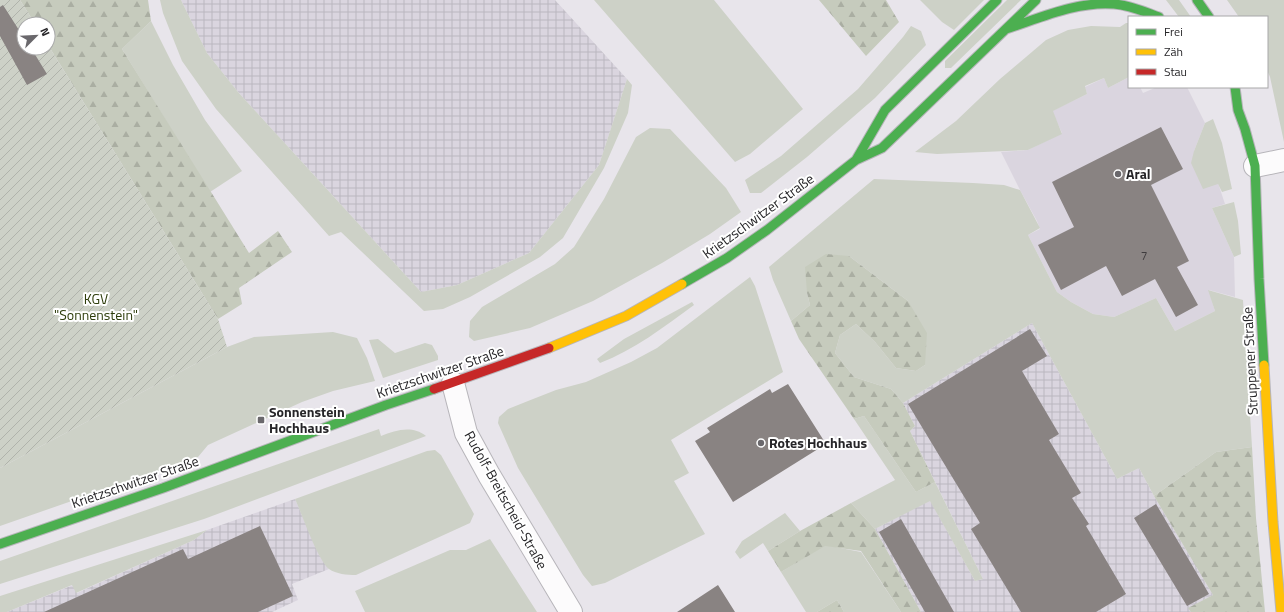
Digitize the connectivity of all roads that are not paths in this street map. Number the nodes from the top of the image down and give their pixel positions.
1 (997, 0) edge
2 (1036, 0) edge
3 (1197, 0) edge
4 (1153, 6) dead end
5 (1156, 16) edge
6 (1162, 16) edge
7 (1208, 16) edge
8 (1006, 29) junction
9 (1235, 88) edge
10 (1229, 98) dead end
11 (1238, 110) junction
12 (856, 160) junction
13 (1284, 160) edge
14 (1255, 166) junction
15 (453, 382) junction
16 (0, 544) edge
17 (570, 612) edge
18 (1281, 612) edge

1 - 12 main road, Krietzschwitzer Straße
2 - 8 main road, Krietzschwitzer Straße
3 - 7 main road
4 - 6 main road
5 - 8 main road
8 - 12 main road, Krietzschwitzer Straße
9 - 11 main road, Struppener Straße
10 - 11 main road, Struppener Straße
11 - 14 main road, Struppener Straße
12 - 15 main road, Krietzschwitzer Straße
13 - 14 street
14 - 18 main road, Struppener Straße
15 - 16 main road, Krietzschwitzer Straße
15 - 17 street, Rudolf-Breitscheid-Straße

